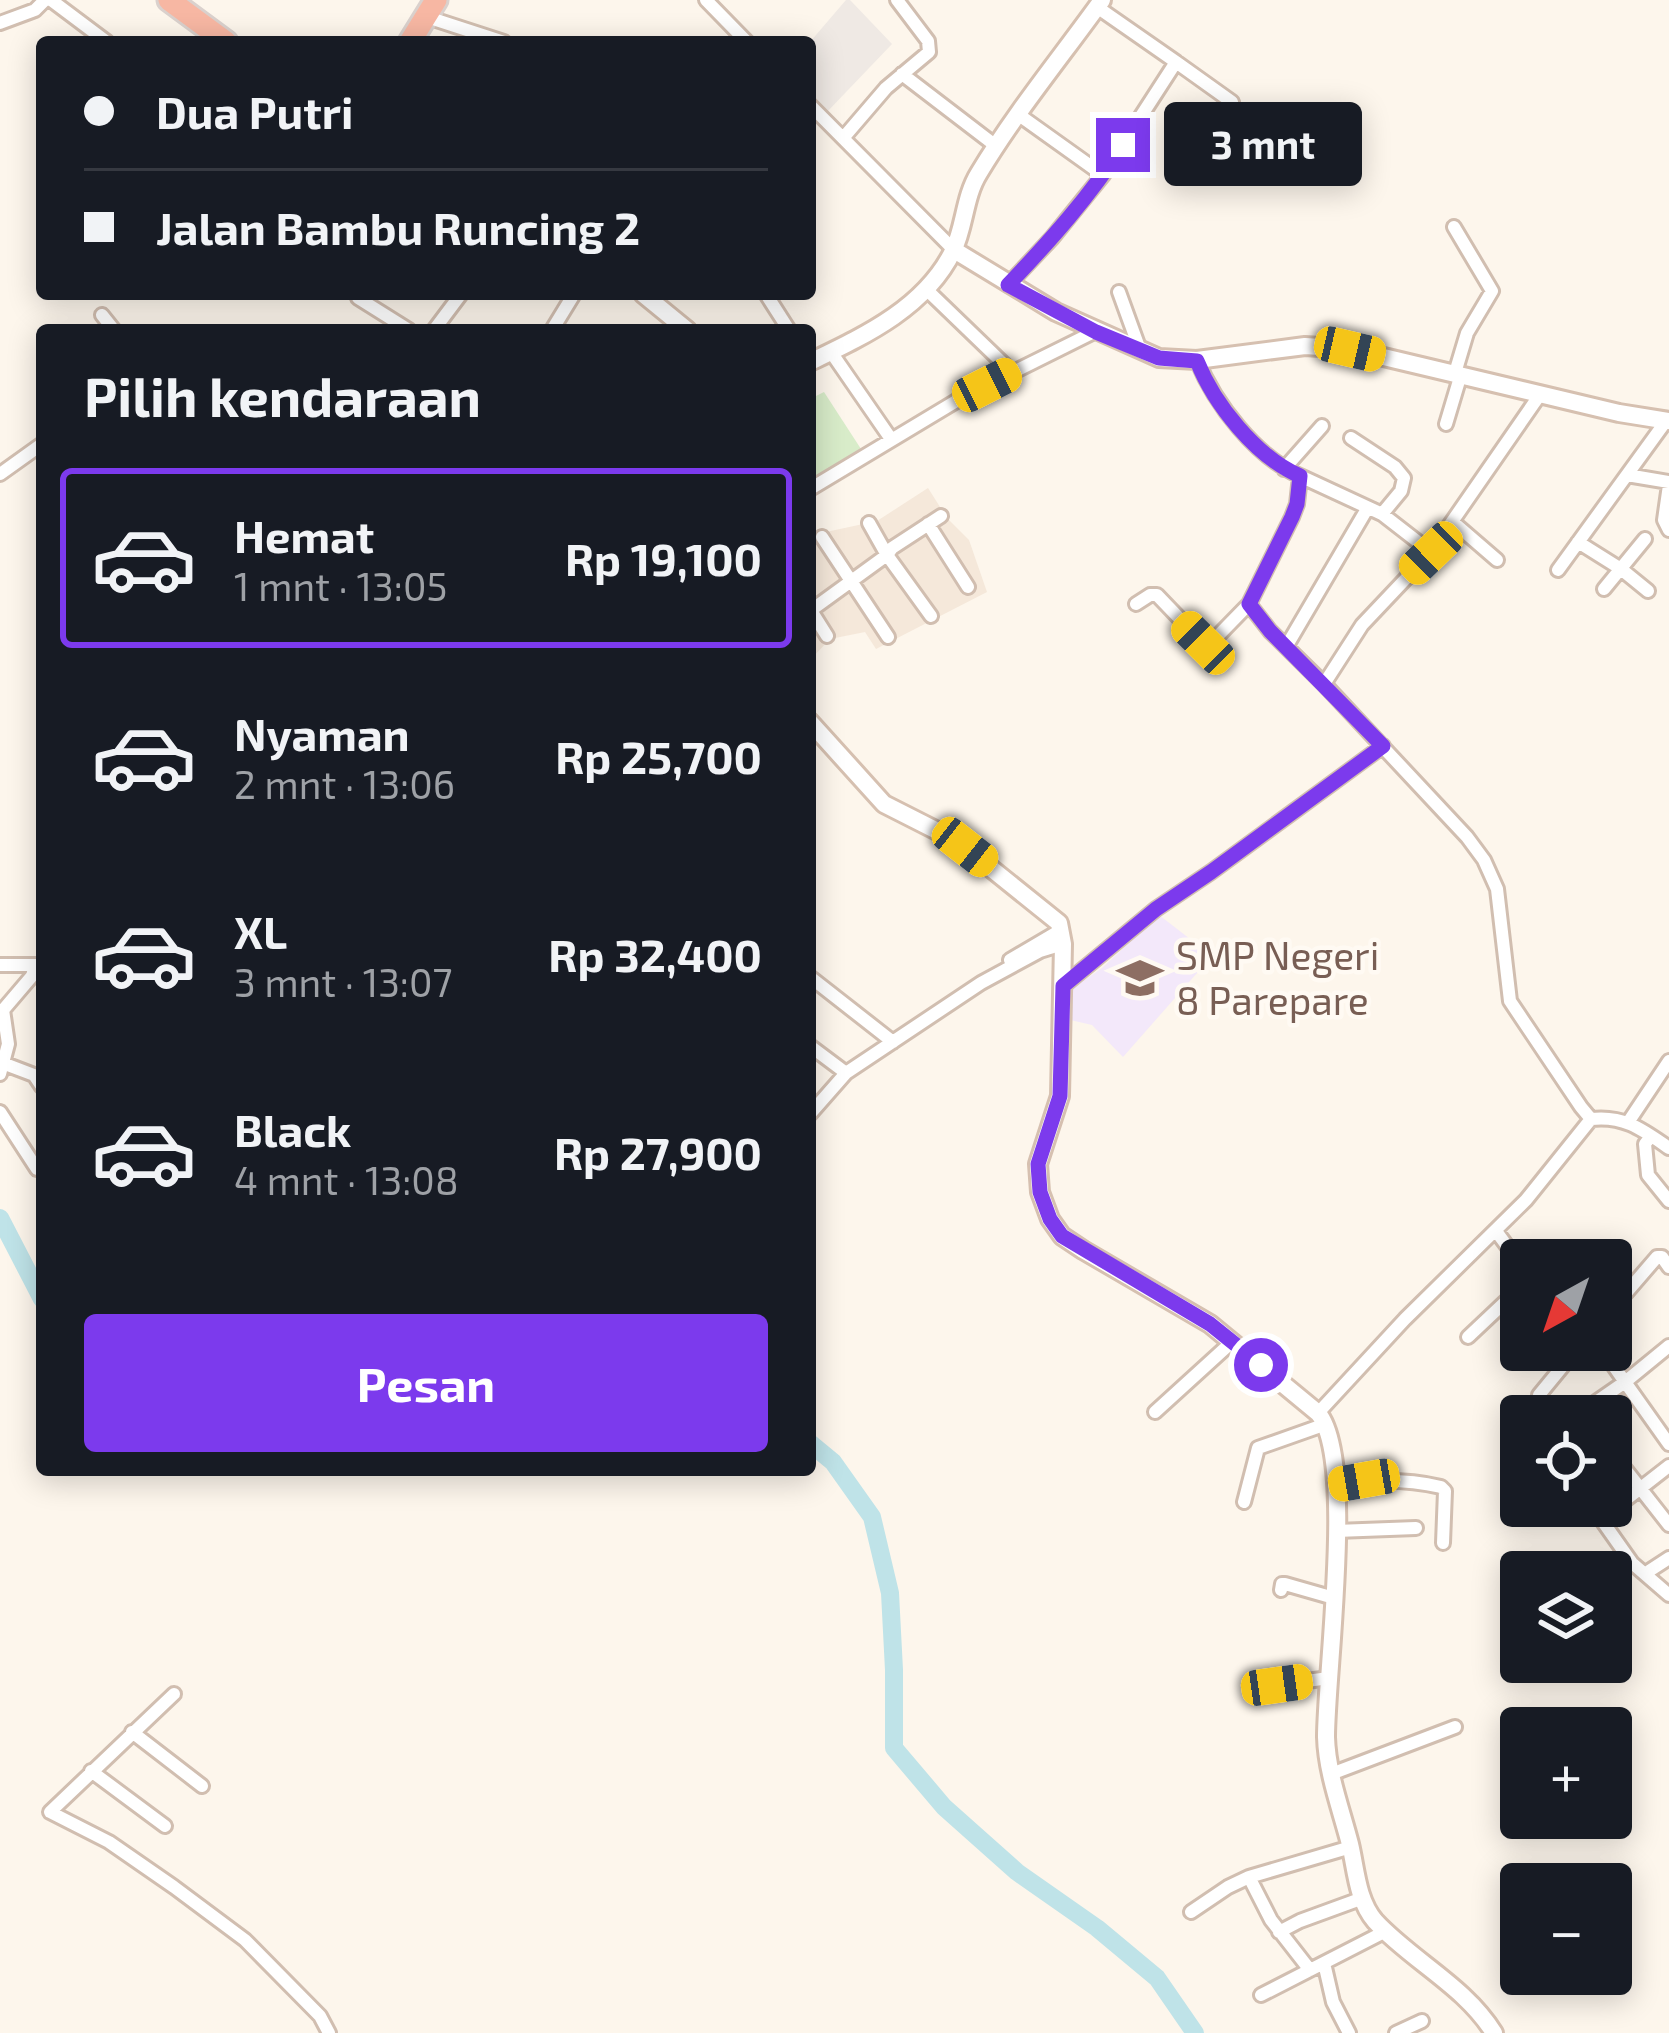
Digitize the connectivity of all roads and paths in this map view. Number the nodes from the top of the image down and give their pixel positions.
1 (48, 0) edge
2 (170, 0) edge
3 (706, 0) edge
4 (897, 0) edge
5 (1100, 4) edge
6 (432, 9) edge
7 (1, 21) edge
8 (99, 36) edge
9 (215, 36) edge
10 (414, 36) edge
11 (491, 36) edge
12 (741, 36) edge
13 (1176, 62) junction
14 (902, 74) junction
15 (1232, 102) dead end
16 (816, 111) edge
17 (1018, 115) junction
18 (844, 137) junction
19 (996, 146) junction
20 (1103, 175) junction
21 (1454, 227) dead end
22 (954, 250) junction
23 (1008, 285) junction
24 (927, 290) junction
25 (1120, 292) dead end
26 (361, 300) edge
27 (649, 300) edge
28 (102, 315) dead end
29 (109, 324) edge
30 (399, 324) edge
31 (675, 324) edge
32 (1096, 332) junction
33 (1140, 351) junction
34 (831, 352) junction
35 (816, 359) edge
36 (1197, 361) junction
37 (1012, 372) junction
38 (1458, 374) junction
39 (1541, 394) junction
40 (1667, 421) edge
41 (1446, 424) dead end
42 (1322, 426) dead end
43 (1352, 438) dead end
44 (891, 439) junction
45 (36, 448) edge
46 (1284, 470) junction
47 (0, 474) edge
48 (1627, 475) junction
49 (1300, 476) junction
50 (1669, 483) edge
51 (816, 485) edge
52 (1367, 508) junction
53 (1382, 514) junction
54 (1454, 522) junction
55 (869, 523) dead end
56 (1669, 530) edge
57 (822, 537) dead end
58 (1645, 539) dead end
59 (1578, 542) junction
60 (1431, 553) junction
61 (887, 555) junction
62 (1498, 560) dead end
63 (1621, 569) junction
64 (1558, 570) dead end
65 (852, 581) junction
66 (968, 587) dead end
67 (1604, 589) dead end
68 (1648, 592) dead end
69 (1136, 604) dead end
70 (1249, 604) junction
71 (816, 606) edge
72 (931, 616) dead end
73 (816, 619) edge
74 (827, 636) dead end
75 (888, 638) dead end
76 (1286, 647) junction
77 (1324, 684) junction
78 (816, 729) edge
79 (1383, 746) junction
80 (1062, 937) junction
81 (0, 965) edge
82 (36, 965) edge
83 (36, 969) edge
84 (816, 982) edge
85 (1063, 986) junction
86 (893, 1042) junction
87 (816, 1050) edge
88 (1669, 1060) edge
89 (1, 1066) edge
90 (846, 1072) junction
91 (36, 1078) edge
92 (816, 1107) edge
93 (0, 1112) edge
94 (1591, 1119) junction
95 (1629, 1121) junction
96 (1651, 1136) junction
97 (1669, 1148) edge
98 (36, 1167) edge
99 (1669, 1201) edge
100 (1496, 1232) junction
101 (1501, 1239) edge
102 (1669, 1267) edge
103 (1632, 1286) edge
104 (1500, 1307) edge
105 (1468, 1337) dead end
106 (1233, 1342) junction
107 (1669, 1346) edge
108 (1558, 1371) edge
109 (1617, 1371) edge
110 (1625, 1382) junction
111 (1538, 1395) dead end
112 (1606, 1395) edge
113 (1155, 1412) dead end
114 (1322, 1418) junction
115 (1669, 1444) edge
116 (1669, 1466) edge
117 (1632, 1477) edge
118 (1336, 1485) junction
119 (1641, 1488) junction
120 (1632, 1495) edge
121 (1244, 1502) dead end
122 (1669, 1525) edge
123 (1607, 1527) edge
124 (1416, 1528) dead end
125 (1336, 1531) junction
126 (1443, 1544) dead end
127 (1669, 1558) edge
128 (1646, 1574) junction
129 (1281, 1590) dead end
130 (1669, 1595) edge
131 (1334, 1598) junction
132 (1329, 1678) junction
133 (1275, 1682) dead end
134 (174, 1694) dead end
135 (1455, 1726) dead end
136 (133, 1732) junction
137 (91, 1771) junction
138 (1331, 1774) junction
139 (202, 1786) dead end
140 (166, 1826) dead end
141 (1351, 1846) junction
142 (1250, 1877) junction
143 (1363, 1898) junction
144 (1191, 1912) dead end
145 (1386, 1931) junction
146 (1280, 1932) junction
147 (1324, 1963) junction
148 (1310, 1970) junction
149 (1261, 1995) dead end
150 (1422, 2021) dead end
151 (329, 2033) edge
152 (1349, 2033) edge
153 (1396, 2033) edge
154 (1494, 2033) edge

1 - 7 street
1 - 8 street
2 - 9 highway
3 - 12 street
4 - 14 street
5 - 13 street
5 - 17 street
6 - 10 highway
6 - 11 street
13 - 15 street
13 - 20 street
14 - 18 street
14 - 19 street
16 - 18 street
17 - 19 street
17 - 20 street
18 - 22 street
19 - 22 street
20 - 23 street
21 - 38 street
22 - 23 street
22 - 24 street
23 - 32 street
24 - 34 street
24 - 37 street
25 - 33 street
26 - 30 street
27 - 31 street
28 - 29 street
32 - 33 street
32 - 37 street
33 - 36 street
34 - 35 street
34 - 44 street
36 - 38 street
36 - 46 street
37 - 44 street
38 - 39 street
38 - 41 street
39 - 40 street
39 - 54 street
40 - 48 street
42 - 46 street
43 - 53 street
44 - 51 street
45 - 47 street
46 - 49 street
48 - 50 street
48 - 59 street
49 - 52 street
49 - 70 street
50 - 56 street
52 - 53 street
52 - 76 street
53 - 60 street
54 - 60 street
54 - 62 street
55 - 61 street
57 - 65 street
58 - 63 street
59 - 63 street
59 - 64 street
60 - 77 street
61 - 65 street
61 - 66 street
61 - 72 street
63 - 67 street
63 - 68 street
65 - 71 street
65 - 75 street
69 - 70 street
70 - 76 street
73 - 74 street
76 - 77 street
77 - 79 street
78 - 80 street
79 - 85 street
79 - 94 street
80 - 85 street
80 - 86 street
81 - 82 street
83 - 89 street
84 - 86 street
85 - 106 street
86 - 90 street
87 - 90 street
88 - 95 street
89 - 91 street
90 - 92 street
93 - 98 street
94 - 95 street
94 - 100 street
95 - 96 street
96 - 97 street
96 - 99 street
100 - 101 street
100 - 114 street
102 - 103 street
104 - 105 street
106 - 113 street
106 - 114 street
107 - 110 street
108 - 111 street
109 - 110 street
110 - 112 street
110 - 115 street
114 - 118 street
114 - 121 street
116 - 119 street
117 - 119 street
118 - 125 street
118 - 126 street
119 - 120 street
119 - 122 street
123 - 128 street
124 - 125 street
125 - 131 street
127 - 128 street
128 - 130 street
129 - 131 street
131 - 132 street
132 - 133 street
132 - 138 street
134 - 136 street
135 - 138 street
136 - 137 street
136 - 139 street
137 - 140 street
137 - 151 street
138 - 141 street
141 - 142 street
141 - 143 street
142 - 144 street
142 - 146 street
143 - 145 street
143 - 146 street
145 - 147 street
145 - 154 street
146 - 148 street
147 - 148 street
147 - 152 street
148 - 149 street
150 - 153 street

